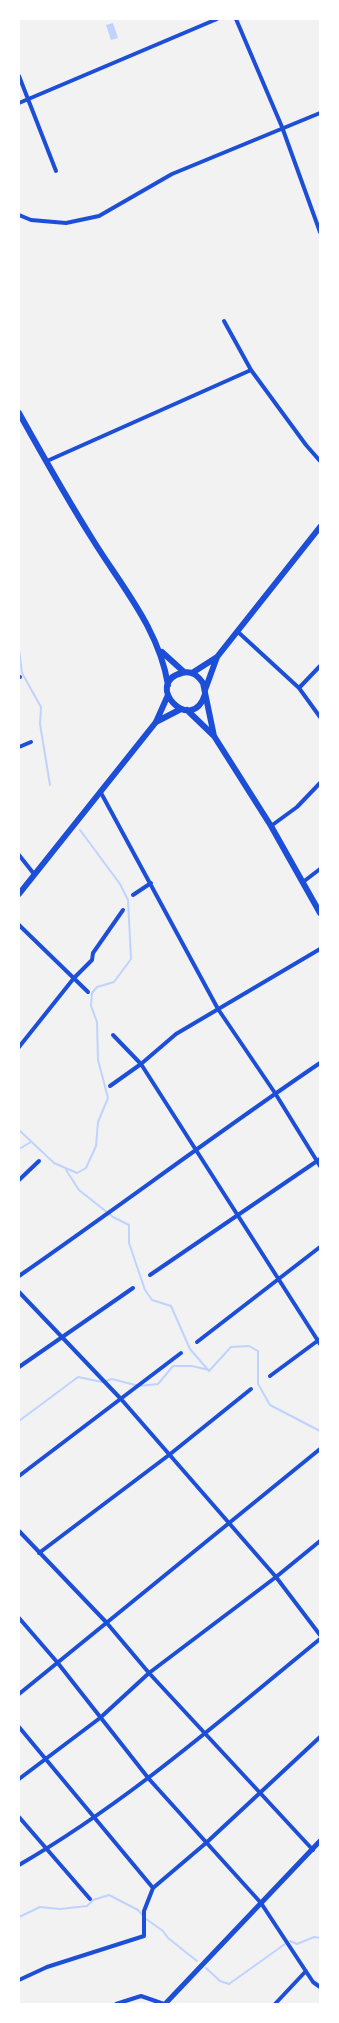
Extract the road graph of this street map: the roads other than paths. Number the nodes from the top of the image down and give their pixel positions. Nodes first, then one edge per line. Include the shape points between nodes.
1 (217, 19) edge
2 (236, 19) edge
3 (19, 76) edge
4 (28, 99) junction
5 (19, 103) edge
6 (320, 113) edge
7 (282, 127) junction
8 (56, 171) dead end
9 (19, 215) edge
10 (320, 232) edge
11 (224, 321) dead end
12 (251, 370) junction
13 (19, 413) edge
14 (47, 461) junction
15 (320, 461) edge
16 (320, 527) edge
17 (237, 630) junction
18 (159, 649) junction
19 (217, 657) junction
20 (320, 666) edge
21 (184, 672) junction
22 (192, 673) junction
23 (168, 685) junction
24 (299, 688) junction
25 (205, 692) junction
26 (168, 695) junction
27 (184, 709) junction
28 (320, 717) edge
29 (156, 722) junction
30 (214, 736) junction
31 (31, 742) dead end
32 (19, 747) edge
33 (320, 783) edge
34 (100, 790) junction
35 (270, 826) junction
36 (19, 855) edge
37 (320, 869) edge
38 (34, 874) junction
39 (303, 882) junction
40 (151, 883) junction
41 (19, 894) edge
42 (133, 895) dead end
43 (123, 910) dead end
44 (320, 913) edge
45 (19, 925) edge
46 (320, 949) edge
47 (74, 978) junction
48 (88, 992) dead end
49 (218, 1009) junction
50 (113, 1035) dead end
51 (19, 1046) edge
52 (320, 1063) edge
53 (141, 1064) junction
54 (110, 1086) dead end
55 (275, 1093) junction
56 (196, 1149) junction
57 (318, 1160) edge
58 (39, 1162) dead end
59 (320, 1166) edge
60 (19, 1180) edge
61 (237, 1216) junction
62 (320, 1247) edge
63 (150, 1275) dead end
64 (19, 1276) edge
65 (278, 1278) junction
66 (133, 1288) dead end
67 (19, 1292) edge
68 (62, 1336) junction
69 (319, 1341) edge
70 (197, 1342) dead end
71 (181, 1353) dead end
72 (19, 1367) edge
73 (270, 1376) dead end
74 (251, 1389) dead end
75 (121, 1399) junction
76 (320, 1449) edge
77 (169, 1455) junction
78 (19, 1476) edge
79 (228, 1523) junction
80 (19, 1531) edge
81 (320, 1541) edge
82 (39, 1553) junction
83 (276, 1577) junction
84 (19, 1620) edge
85 (106, 1622) junction
86 (320, 1635) edge
87 (320, 1640) edge
88 (56, 1662) junction
89 (149, 1673) junction
90 (19, 1694) edge
91 (100, 1718) junction
92 (19, 1727) edge
93 (204, 1733) junction
94 (320, 1737) edge
95 (46, 1760) junction
96 (19, 1779) edge
97 (149, 1779) junction
98 (259, 1793) junction
99 (19, 1817) edge
100 (94, 1817) junction
101 (320, 1841) edge
102 (206, 1843) junction
103 (46, 1849) junction
104 (313, 1850) junction
105 (19, 1865) edge
106 (153, 1888) junction
107 (90, 1899) dead end
108 (261, 1903) junction
109 (306, 1971) junction
110 (19, 1980) edge
111 (320, 1988) edge
112 (116, 2004) edge
113 (165, 2004) edge
114 (275, 2004) edge

1 - 4 street
2 - 7 street
3 - 4 street
4 - 5 street
4 - 8 street
6 - 7 street
7 - 9 street via 172,174 99,216 66,222 38,221
7 - 10 street
11 - 12 street
12 - 14 street
12 - 15 street
13 - 14 main road
14 - 18 main road via 94,542 145,619
16 - 17 main road
17 - 19 main road
17 - 24 street
18 - 21 main road
18 - 23 main road
19 - 22 main road
19 - 25 main road
20 - 24 street
21 - 22 main road
21 - 23 main road via 177,674
22 - 25 main road via 199,676
23 - 26 main road
24 - 28 street
25 - 27 main road via 200,704
25 - 30 main road
26 - 27 main road via 170,701
26 - 29 main road
27 - 29 main road
27 - 30 main road
29 - 34 main road
30 - 35 main road
31 - 32 street
33 - 35 street via 298,807
34 - 38 main road
34 - 40 street
35 - 39 main road
36 - 38 street
37 - 39 street
38 - 41 main road
39 - 44 main road
40 - 42 street
40 - 49 street
43 - 47 street via 93,953 92,960
45 - 47 street
46 - 49 street
47 - 48 street
47 - 51 street
49 - 53 street via 176,1034
49 - 55 street
50 - 53 street
52 - 55 street
53 - 54 street
53 - 56 street
55 - 56 street
55 - 57 street
56 - 61 street
56 - 64 street
57 - 59 street
57 - 61 street
58 - 60 street
61 - 63 street
61 - 65 street
62 - 65 street
65 - 69 street
65 - 70 street
66 - 68 street
67 - 68 street
68 - 72 street
68 - 75 street
69 - 73 street
71 - 75 street
74 - 77 street
75 - 77 street
75 - 78 street
76 - 79 street
77 - 79 street
77 - 82 street
79 - 83 street
79 - 85 street
80 - 82 street
81 - 83 street
82 - 85 street
83 - 86 street
83 - 89 street
84 - 88 street
85 - 88 street
85 - 89 street
87 - 93 street
88 - 90 street
88 - 91 street
89 - 91 street
89 - 93 street
91 - 95 street
91 - 97 street
92 - 95 street
93 - 97 street
93 - 98 street
94 - 98 street
95 - 96 street
95 - 100 street
97 - 100 street
97 - 102 street
98 - 102 street
98 - 104 street
99 - 103 street
100 - 103 street
100 - 106 street
101 - 104 street
102 - 106 street
102 - 108 street
103 - 105 street
103 - 107 street
104 - 108 street
106 - 110 street via 144,1911 144,1936 47,1967
108 - 109 street
108 - 113 street
109 - 111 street
109 - 114 street
112 - 113 street via 142,1996

